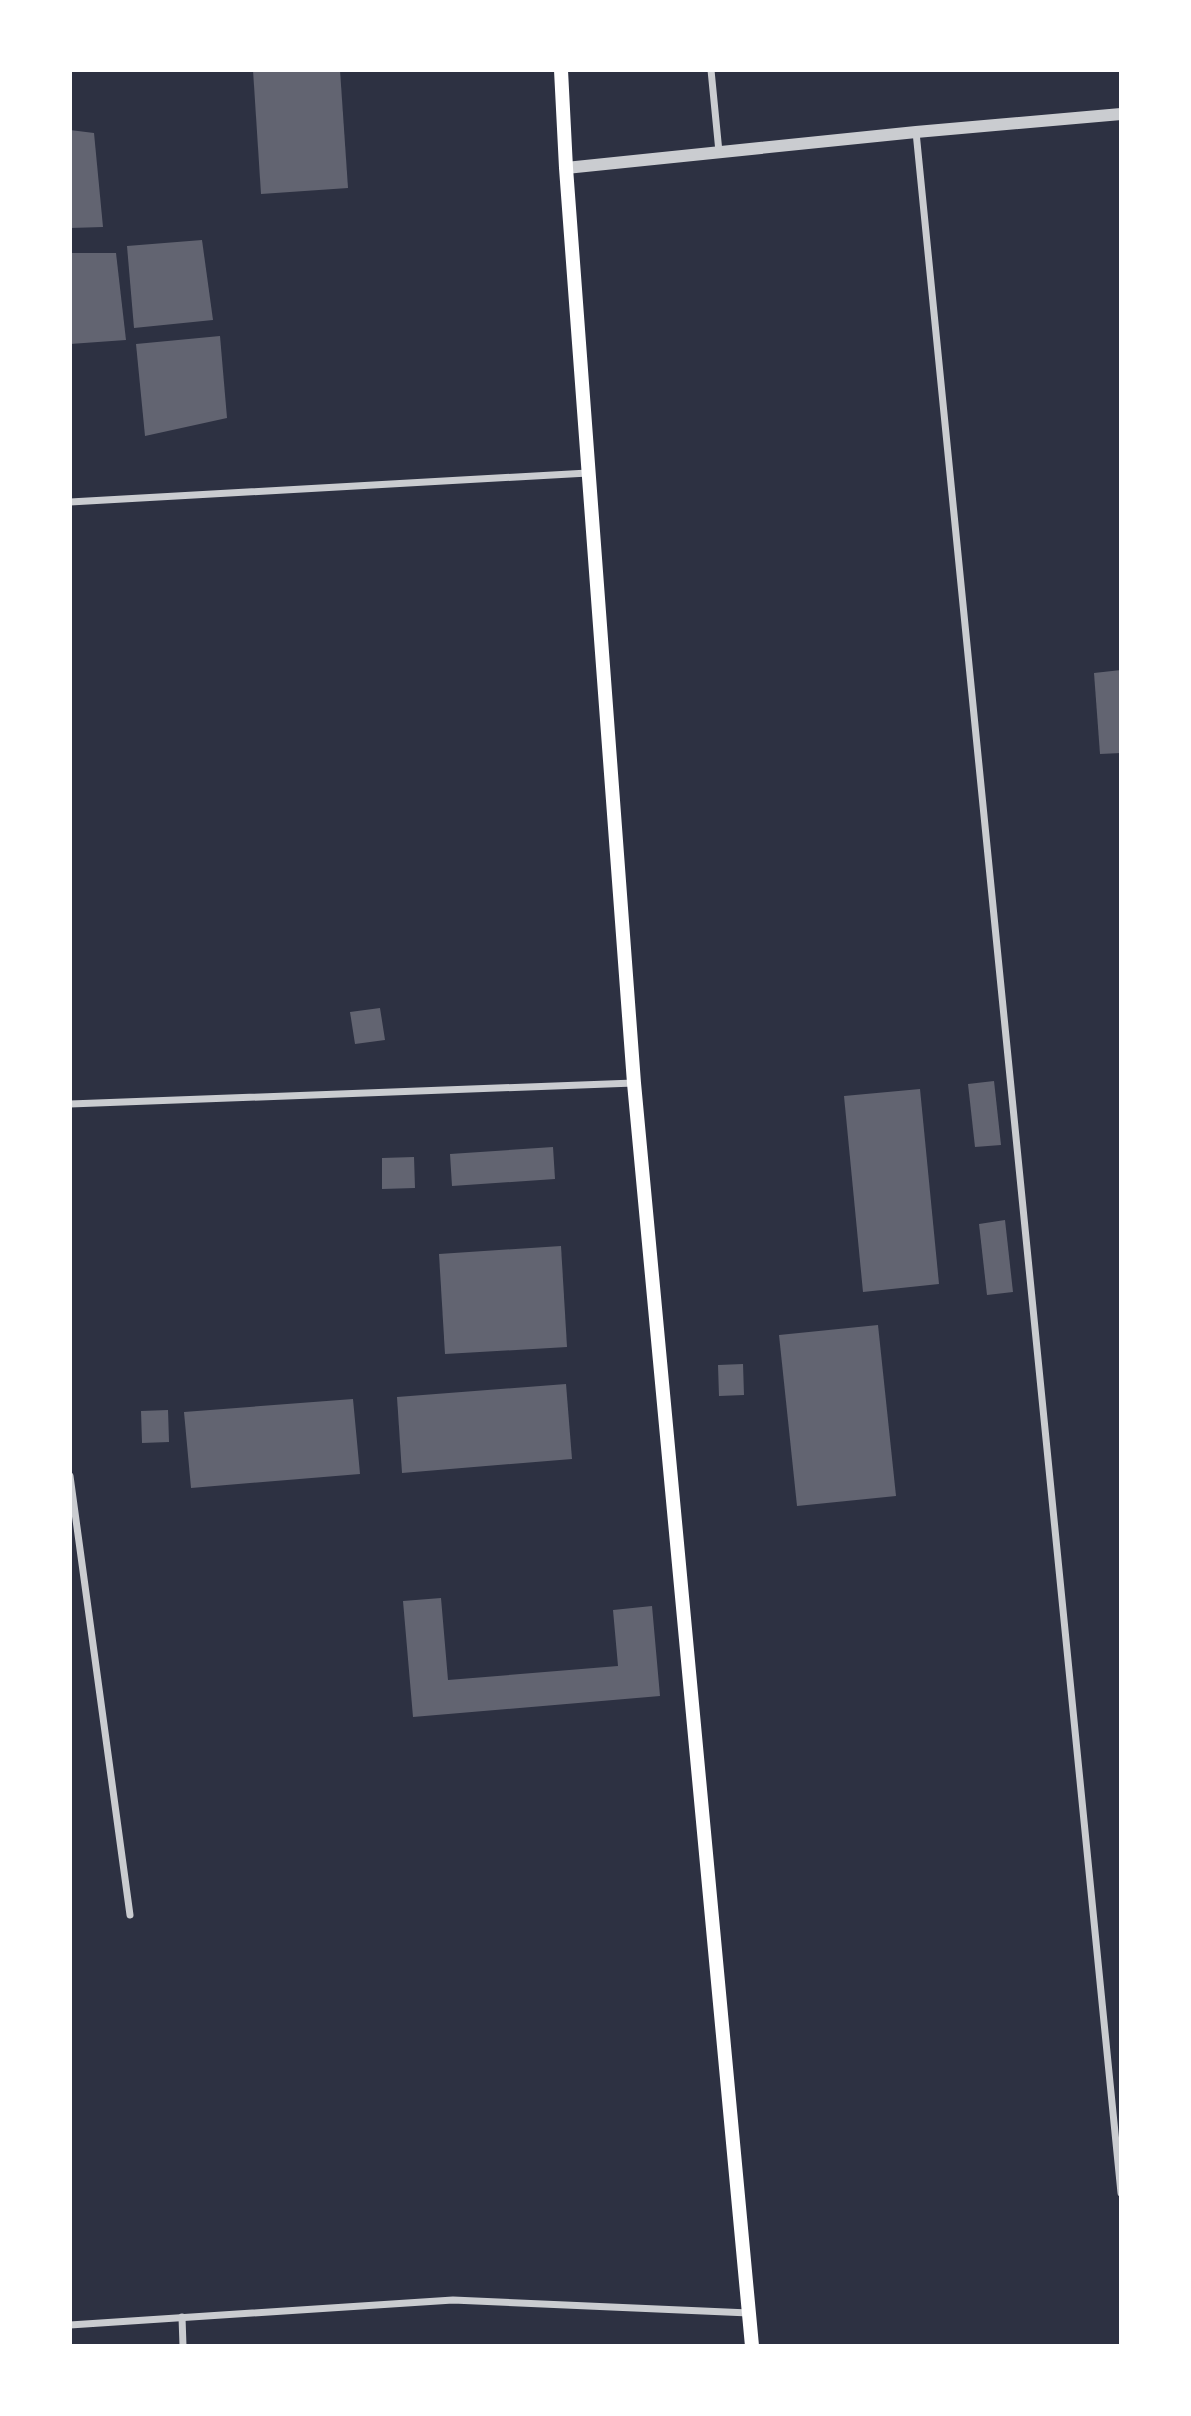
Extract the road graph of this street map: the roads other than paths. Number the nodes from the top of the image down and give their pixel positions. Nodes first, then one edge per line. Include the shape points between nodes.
1 (561, 70) edge
2 (711, 70) edge
3 (1121, 114) edge
4 (916, 132) junction
5 (719, 152) junction
6 (566, 168) junction
7 (588, 473) junction
8 (70, 502) edge
9 (634, 1083) junction
10 (70, 1104) edge
11 (70, 1476) edge
12 (130, 1915) dead end
13 (1121, 2193) edge
14 (749, 2313) junction
15 (182, 2317) junction
16 (70, 2325) edge
17 (183, 2346) edge
18 (752, 2346) edge

1 - 6 main road
2 - 5 street
3 - 4 street
4 - 5 street
4 - 13 street
5 - 6 street
6 - 7 main road
7 - 8 street
7 - 9 main road
9 - 10 street
9 - 14 main road
11 - 12 street
14 - 15 street via 453,2300
14 - 18 main road
15 - 16 street
15 - 17 street

